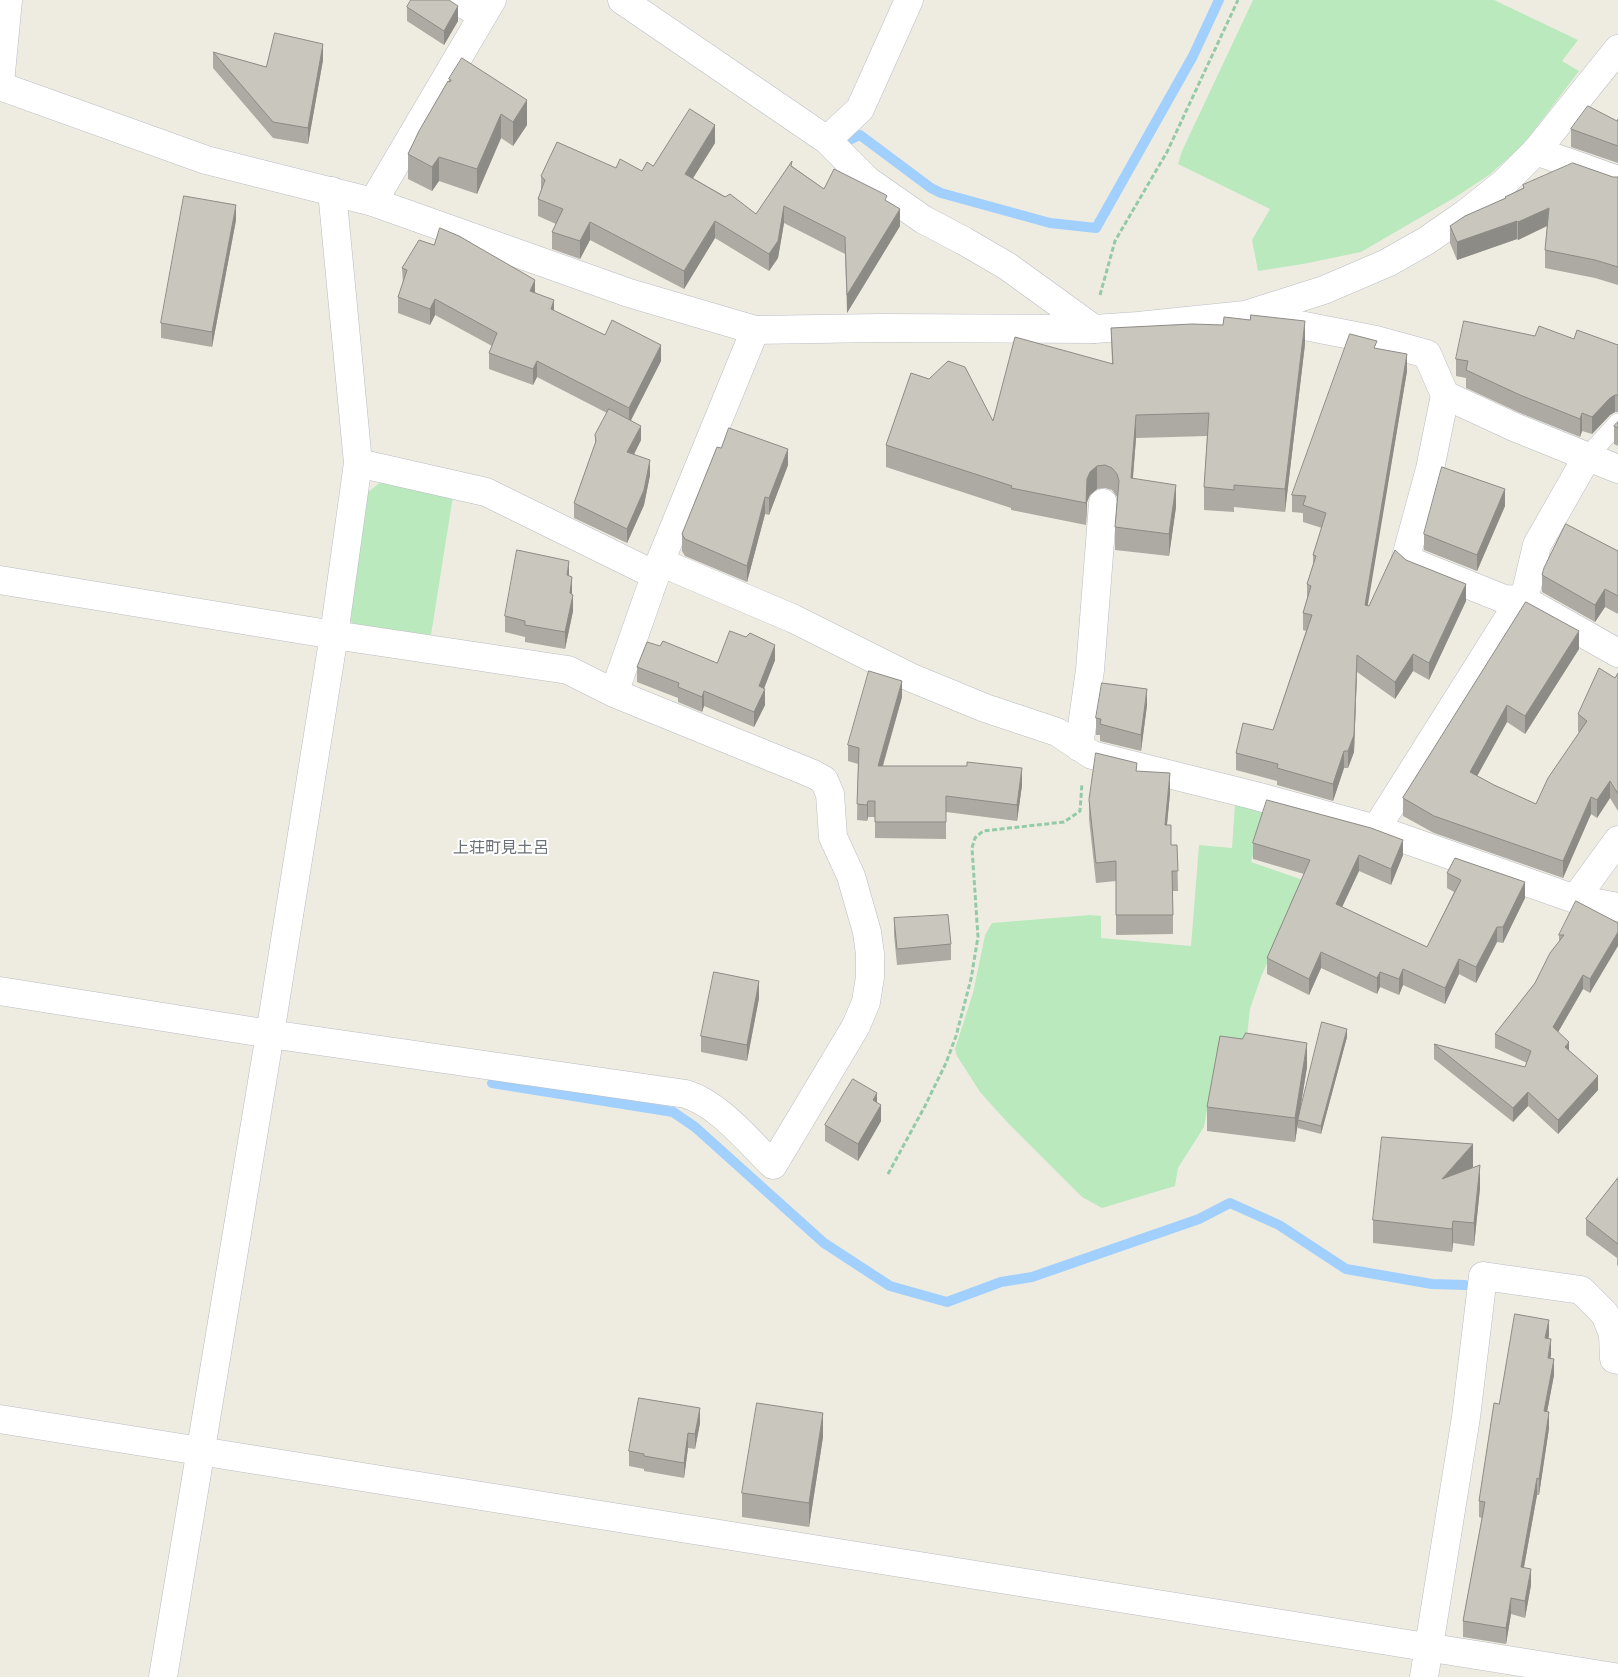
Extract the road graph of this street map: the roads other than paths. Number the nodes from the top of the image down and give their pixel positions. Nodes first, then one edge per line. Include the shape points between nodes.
1 (8, 0) edge
2 (456, 0) edge
3 (622, 0) edge
4 (909, 0) edge
5 (488, 8) edge
6 (1618, 49) edge
7 (0, 84) edge
8 (827, 140) junction
9 (1536, 151) junction
10 (1618, 180) edge
11 (332, 191) junction
12 (373, 202) junction
13 (1245, 315) junction
14 (1094, 329) junction
15 (755, 330) junction
16 (1445, 395) junction
17 (1618, 423) edge
18 (1587, 457) junction
19 (358, 464) junction
20 (1618, 470) edge
21 (1103, 503) dead end
22 (658, 568) junction
23 (0, 580) edge
24 (1524, 600) junction
25 (334, 635) junction
26 (1618, 653) edge
27 (614, 693) junction
28 (1079, 747) junction
29 (1376, 829) junction
30 (1618, 840) edge
31 (1575, 899) junction
32 (1618, 907) edge
33 (0, 991) edge
34 (270, 1034) junction
35 (1616, 1333) edge
36 (1618, 1360) edge
37 (0, 1419) edge
38 (200, 1451) junction
39 (1429, 1648) junction
40 (163, 1677) edge
41 (1424, 1677) edge
42 (1614, 1677) edge

1 - 7 street
2 - 5 street
3 - 8 street
4 - 8 street via 860,108
5 - 12 street
6 - 9 street
7 - 11 street via 206,160
8 - 14 street via 868,181 924,220 1007,266
9 - 10 street
9 - 13 street via 1504,183 1465,214 1387,263 1324,290
11 - 12 street
11 - 19 street
12 - 15 street via 629,293
13 - 14 street
13 - 16 street via 1376,340 1427,354
14 - 15 street
15 - 22 street
16 - 18 street
16 - 24 street via 1430,469 1406,558 1504,599
17 - 18 lane
18 - 20 street
18 - 24 street via 1537,545
19 - 22 street via 486,492
19 - 25 street
21 - 28 street via 1090,670
22 - 27 street
22 - 28 street via 794,619 912,678 985,708 1057,732
23 - 25 street
24 - 26 street
24 - 29 street via 1515,608
25 - 27 street via 568,670
25 - 34 street
27 - 34 street via 813,774 824,780 830,794 834,837 851,876 867,932 870,977 866,1002 856,1026 773,1165 715,1108 686,1094
28 - 29 street via 1092,756
29 - 31 street
30 - 31 street
31 - 32 street
33 - 34 street
34 - 38 street
35 - 36 street via 1614,1359
35 - 39 street via 1605,1314 1581,1290 1483,1276 1466,1418
37 - 38 street
38 - 39 street
38 - 40 street
39 - 41 street
39 - 42 street

